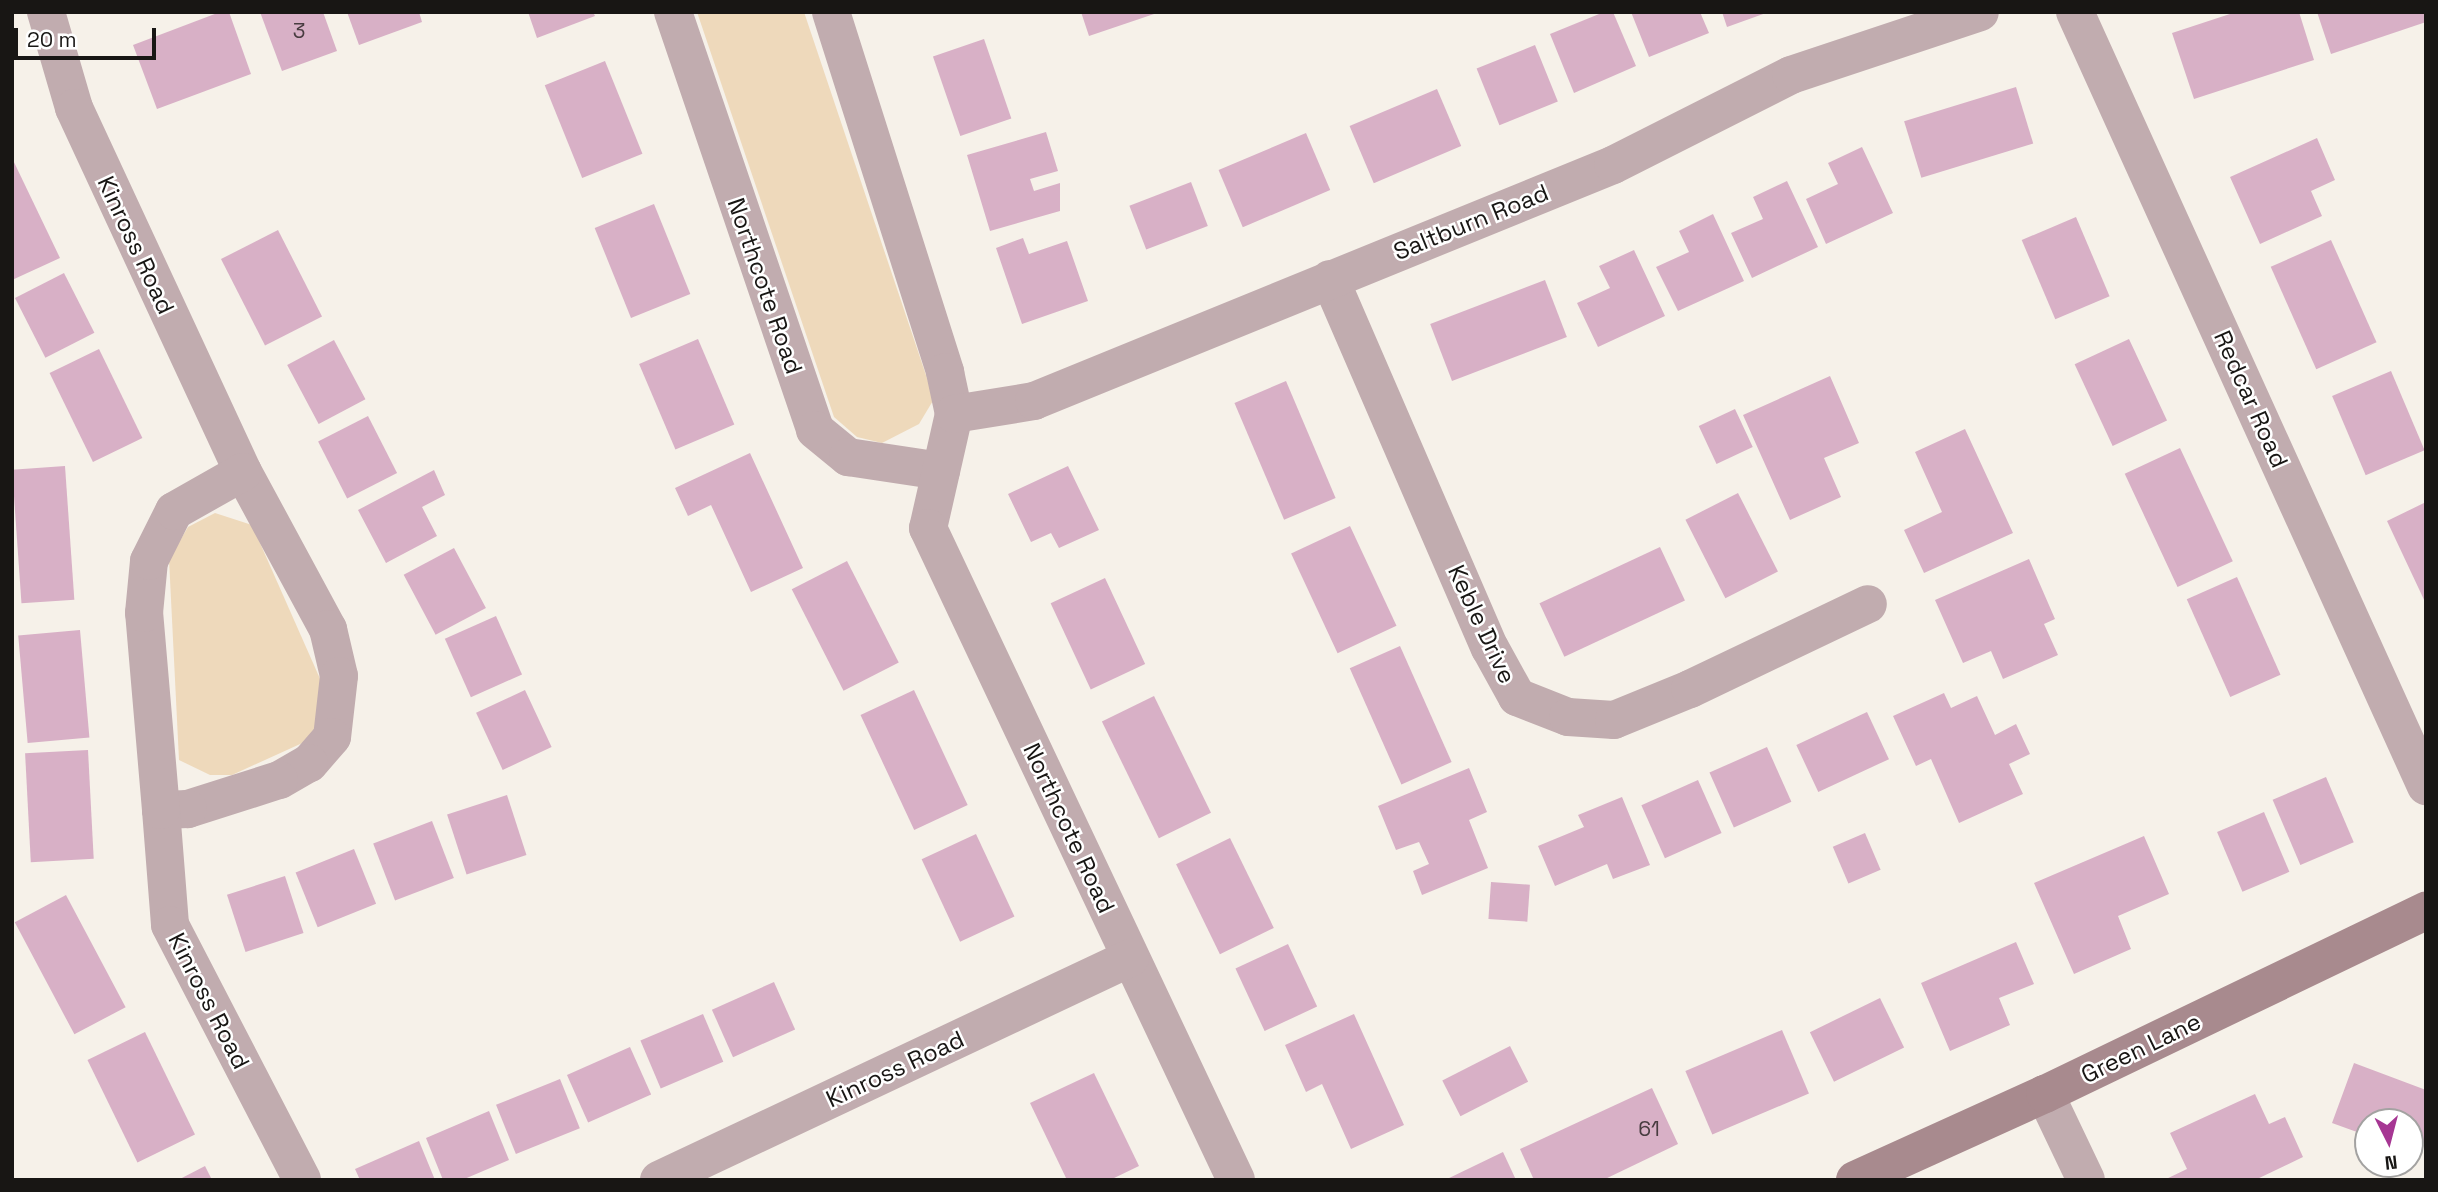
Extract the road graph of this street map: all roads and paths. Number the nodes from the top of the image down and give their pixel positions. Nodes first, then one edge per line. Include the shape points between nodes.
1 (673, 12) edge
2 (2075, 12) edge
3 (50, 13) edge
4 (837, 14) edge
5 (1958, 16) edge
6 (1330, 279) junction
7 (954, 414) junction
8 (243, 471) junction
9 (941, 471) junction
10 (1868, 604) dead end
11 (2426, 786) edge
12 (161, 810) junction
13 (2426, 911) edge
14 (1130, 958) junction
15 (2045, 1094) junction
16 (302, 1180) edge
17 (659, 1180) edge
18 (1236, 1180) edge
19 (1855, 1180) edge
20 (2086, 1180) edge

1 - 9 street, Northcote Road via 815,430 848,457
2 - 11 street, Redcar Road
3 - 8 street, Kinross Road via 74,108
4 - 7 street, Northcote Road
5 - 6 street, Saltburn Road via 1791,75 1613,165
6 - 7 street, Saltburn Road via 1034,401
6 - 10 street, Keble Drive via 1490,648 1517,697 1568,717 1614,720
7 - 9 street, Northcote Road
8 - 12 street, Kinross Road via 174,511 149,561 144,613
8 - 12 street, Kinross Road via 328,629 339,676 332,737 309,764 279,780 188,809
9 - 14 street, Northcote Road via 928,528
12 - 16 street, Kinross Road via 170,925
13 - 15 street, Green Lane
14 - 17 street, Kinross Road
14 - 18 street, Northcote Road
15 - 19 street, Green Lane
15 - 20 street

